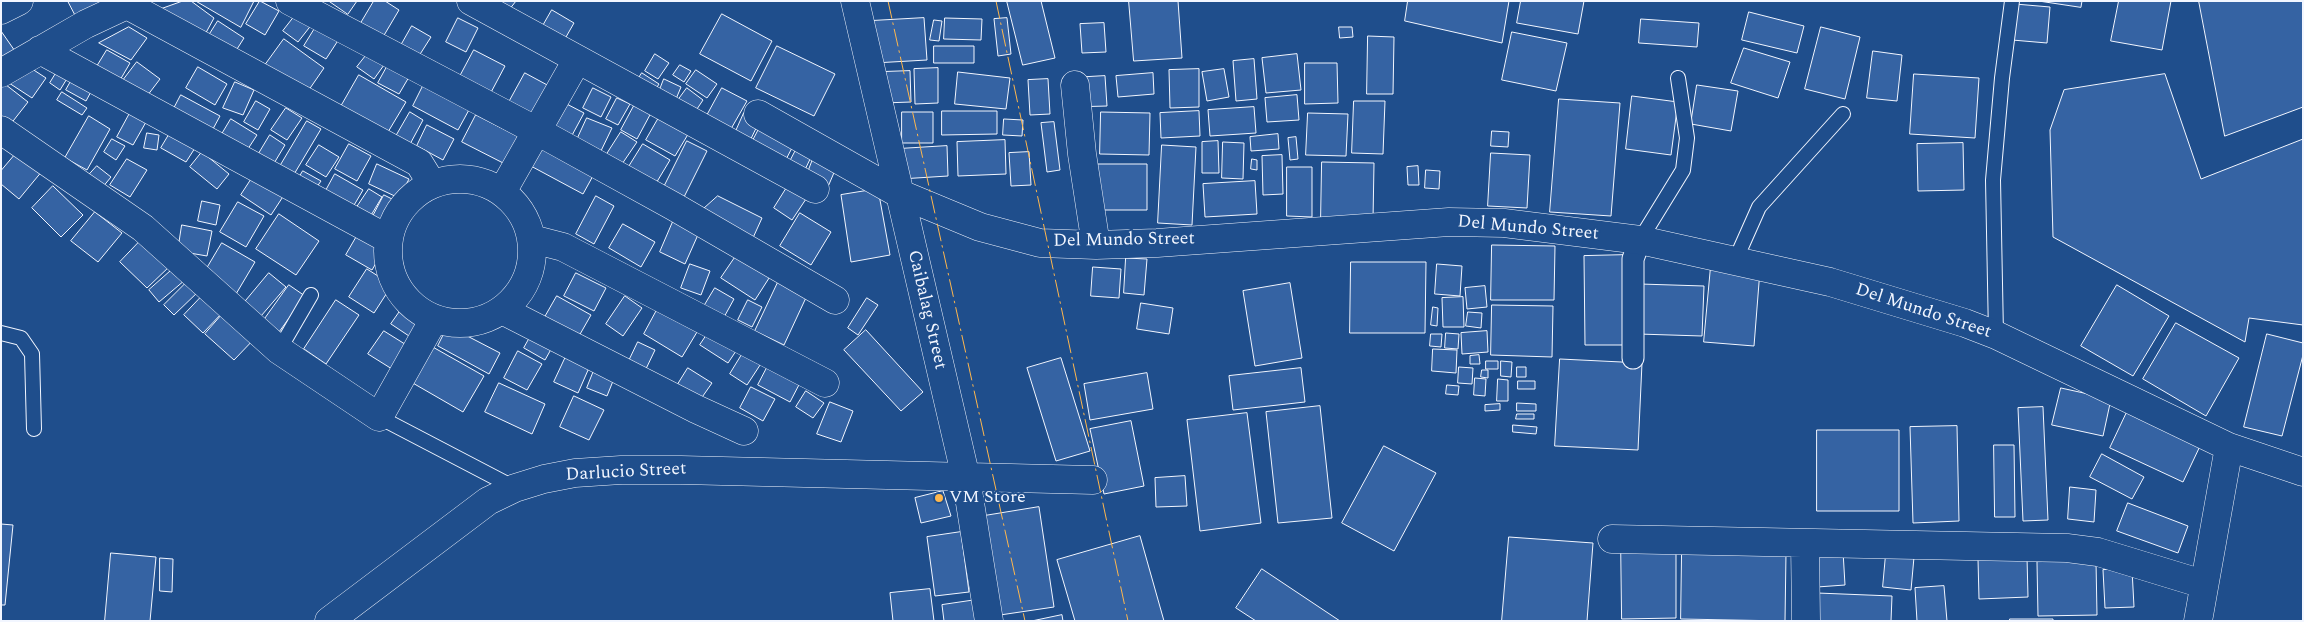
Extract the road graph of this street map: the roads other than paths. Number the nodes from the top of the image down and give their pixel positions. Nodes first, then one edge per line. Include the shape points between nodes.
1 (19, 1) edge
2 (290, 1) edge
3 (471, 1) edge
4 (855, 1) edge
5 (2012, 1) edge
6 (131, 3) edge
7 (1, 10) edge
8 (40, 50) junction
9 (577, 60) junction
10 (1, 74) edge
11 (1678, 78) dead end
12 (1075, 85) dead end
13 (758, 114) dead end
14 (1843, 114) dead end
15 (1, 130) edge
16 (537, 131) junction
17 (432, 184) junction
18 (816, 189) dead end
19 (502, 192) junction
20 (898, 193) junction
21 (388, 239) junction
22 (532, 239) junction
23 (1640, 240) junction
24 (1096, 245) junction
25 (1734, 261) junction
26 (311, 295) dead end
27 (835, 300) dead end
28 (502, 310) junction
29 (434, 319) junction
30 (1, 333) edge
31 (1996, 335) junction
32 (279, 350) junction
33 (1633, 358) dead end
34 (825, 382) dead end
35 (380, 417) junction
36 (34, 429) dead end
37 (744, 431) dead end
38 (2229, 447) junction
39 (2303, 472) edge
40 (966, 478) junction
41 (1093, 480) dead end
42 (515, 488) junction
43 (1612, 539) dead end
44 (1805, 543) junction
45 (2203, 584) junction
46 (339, 615) edge
47 (989, 621) edge
48 (1806, 621) edge
49 (2198, 621) edge

1 - 7 street
2 - 16 street
3 - 9 street
4 - 20 street, Caibalag Street
5 - 31 lane via 1994,180
6 - 8 street
6 - 17 street via 419,163
8 - 10 street
8 - 21 street
9 - 16 street
9 - 18 street
11 - 23 lane via 1688,138 1683,170
12 - 24 street
13 - 20 street, Del Mundo Street
14 - 25 lane via 1759,207
15 - 32 street via 143,228
16 - 19 street
16 - 27 street
17 - 19 street via 468,179
17 - 21 street via 402,206
19 - 22 street via 516,205
20 - 24 street, Del Mundo Street via 988,230 1040,243
20 - 40 street, Caibalag Street
21 - 29 street via 388,264 396,287 412,306
22 - 28 street via 532,260 527,279 517,296
22 - 34 street via 563,247
23 - 24 street, Del Mundo Street via 1477,221
23 - 25 street, Del Mundo Street
23 - 33 street via 1633,260
25 - 31 street, Del Mundo Street via 1830,282
26 - 32 lane
28 - 29 street via 465,323
28 - 37 street
29 - 35 street
30 - 36 lane via 21,338 32,354
31 - 38 street, Del Mundo Street
32 - 35 street
35 - 42 lane
38 - 39 street, Del Mundo Street
38 - 45 street
40 - 41 street, Darlucio Street
40 - 42 street, Darlucio Street via 621,470 576,473
40 - 47 street, Caibalag Street
42 - 46 street, Darlucio Street via 488,501
43 - 44 street
44 - 45 street via 2067,548 2098,552
44 - 48 street
45 - 49 street

